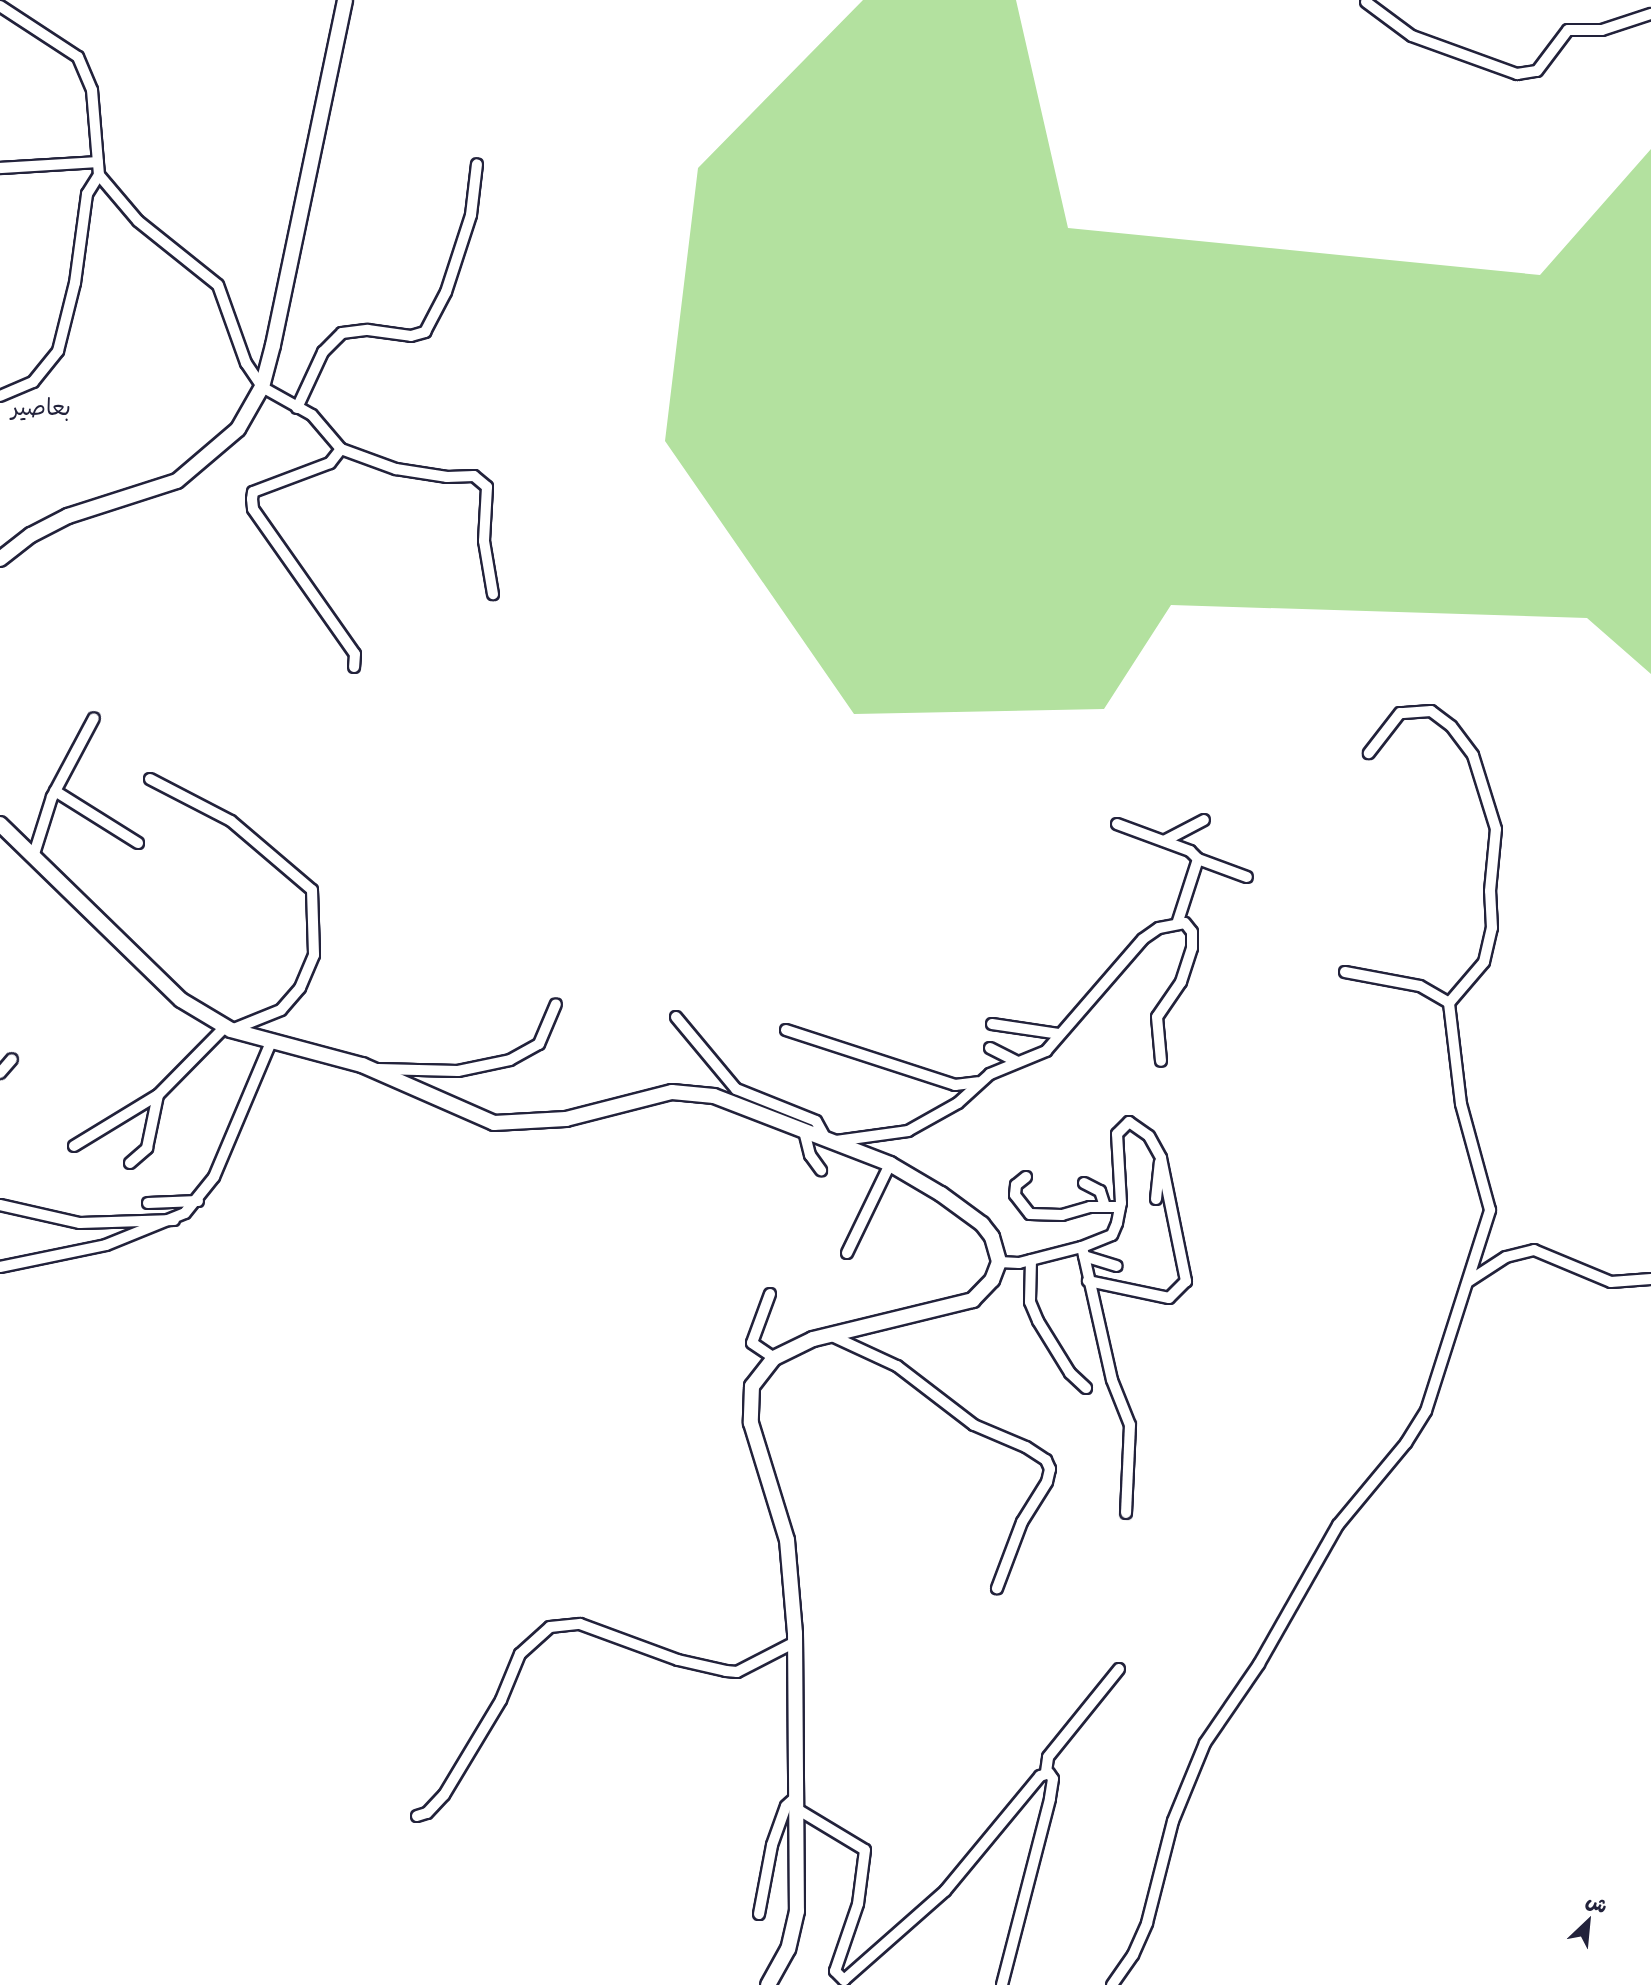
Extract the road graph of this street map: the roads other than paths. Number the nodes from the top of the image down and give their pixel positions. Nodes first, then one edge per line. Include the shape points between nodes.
1 (345, 0) edge
2 (1366, 2) dead end
3 (0, 6) edge
4 (1651, 14) edge
5 (98, 162) junction
6 (477, 163) dead end
7 (0, 168) edge
8 (99, 174) junction
9 (262, 387) junction
10 (0, 396) edge
11 (297, 408) junction
12 (341, 449) junction
13 (0, 559) edge
14 (493, 594) dead end
15 (354, 667) dead end
16 (94, 718) dead end
17 (1369, 753) dead end
18 (150, 779) dead end
19 (55, 791) junction
20 (1204, 820) dead end
21 (0, 824) edge
22 (1117, 824) dead end
23 (1164, 841) junction
24 (138, 843) dead end
25 (34, 854) junction
26 (1198, 859) junction
27 (1247, 877) dead end
28 (1177, 924) junction
29 (1345, 972) dead end
30 (1448, 1003) junction
31 (556, 1004) dead end
32 (676, 1017) dead end
33 (992, 1024) dead end
34 (228, 1028) junction
35 (786, 1030) dead end
36 (1060, 1034) junction
37 (271, 1042) junction
38 (990, 1048) dead end
39 (12, 1059) dead end
40 (1161, 1060) dead end
41 (1018, 1062) junction
42 (370, 1069) junction
43 (0, 1073) edge
44 (978, 1082) junction
45 (158, 1095) junction
46 (804, 1131) junction
47 (829, 1140) junction
48 (74, 1146) dead end
49 (1161, 1158) junction
50 (130, 1163) dead end
51 (890, 1164) junction
52 (821, 1170) dead end
53 (1026, 1177) dead end
54 (1084, 1183) dead end
55 (1156, 1199) dead end
56 (198, 1201) junction
57 (148, 1203) dead end
58 (0, 1205) edge
59 (1105, 1206) junction
60 (1120, 1207) junction
61 (174, 1220) junction
62 (1083, 1251) junction
63 (847, 1253) dead end
64 (1031, 1260) junction
65 (999, 1262) junction
66 (1116, 1266) dead end
67 (0, 1267) edge
68 (1651, 1279) edge
69 (1088, 1280) junction
70 (1469, 1282) junction
71 (770, 1294) dead end
72 (832, 1335) junction
73 (774, 1358) junction
74 (1086, 1388) dead end
75 (1126, 1513) dead end
76 (997, 1588) dead end
77 (795, 1642) junction
78 (1119, 1669) dead end
79 (1046, 1772) junction
80 (797, 1803) junction
81 (417, 1816) dead end
82 (759, 1914) dead end
83 (768, 1985) edge
84 (1002, 1985) edge
85 (1112, 1985) edge

1 - 9 street
2 - 4 street via 1412,36 1517,74 1537,71 1568,30 1602,30
3 - 5 street via 73,52 82,64 95,104
5 - 7 street
5 - 8 street
6 - 11 street via 471,215 446,292 425,332 411,336 368,330 342,333 323,352
8 - 9 street via 138,221 218,285 246,363
8 - 10 street via 87,194 75,283 58,351 33,382
9 - 11 street
9 - 13 street via 239,429 193,472 68,516 31,535
11 - 12 street via 312,415
12 - 14 street via 396,469 480,480 488,495 484,541
12 - 15 street via 330,463 253,492 252,499 253,509 355,654
16 - 19 street
17 - 30 street via 1401,713 1431,711 1451,726 1473,755 1496,829 1492,928 1484,962
18 - 34 street via 231,821 312,890 317,937 304,981 281,1010
19 - 24 street
19 - 25 street
20 - 23 street
21 - 25 street
22 - 23 street
23 - 26 street
25 - 34 street via 181,999
26 - 27 street
26 - 28 street
28 - 36 street via 1159,928 1143,939
28 - 40 street via 1185,923 1193,938 1181,982 1157,1017
29 - 30 street via 1420,986
30 - 70 street via 1461,1104 1490,1210
31 - 42 street via 539,1044 510,1060 458,1071
32 - 47 street via 736,1089 816,1121
33 - 36 street
34 - 37 street
34 - 45 street
35 - 44 street via 955,1085
36 - 41 street via 1046,1051
37 - 42 street
37 - 56 street via 219,1167
38 - 41 street
39 - 43 street
41 - 44 street
42 - 46 street via 494,1123 566,1119 690,1091
44 - 47 street via 958,1103 908,1131
45 - 48 street
45 - 50 street via 147,1148
46 - 47 street
46 - 52 street via 810,1155
47 - 51 street
49 - 55 street
49 - 60 street via 1138,1127 1129,1122 1121,1126 1115,1150
49 - 69 street via 1186,1281 1169,1298
51 - 63 street
51 - 65 street via 982,1224
53 - 59 street via 1016,1185 1015,1195 1030,1214 1062,1215
54 - 59 street via 1100,1191
56 - 57 street
56 - 61 street
58 - 61 street via 80,1223
59 - 60 street
60 - 62 street via 1112,1235
61 - 67 street via 106,1245
62 - 64 street
62 - 66 street
62 - 69 street
64 - 65 street
64 - 74 street via 1030,1302 1038,1321 1070,1373
65 - 72 street via 982,1292 959,1306
68 - 70 street via 1611,1282 1534,1250 1506,1257
69 - 75 street via 1112,1380 1130,1425
70 - 85 street via 1426,1411 1317,1557 1259,1664 1194,1764 1173,1821 1147,1923 1133,1955
71 - 73 street via 752,1343
72 - 73 street
72 - 76 street via 897,1366 974,1425 1046,1460 1050,1469 1047,1482 1022,1522
73 - 77 street via 756,1376 750,1414 787,1540
77 - 80 street
77 - 81 street via 737,1672 678,1660 580,1624 550,1627 520,1654 500,1700 444,1795 427,1813
78 - 79 street via 1048,1757
79 - 80 street via 945,1891 844,1980 836,1969 858,1904 865,1850
79 - 84 street via 1052,1775 1053,1786
80 - 82 street via 786,1806 772,1845
80 - 83 street via 795,1928

